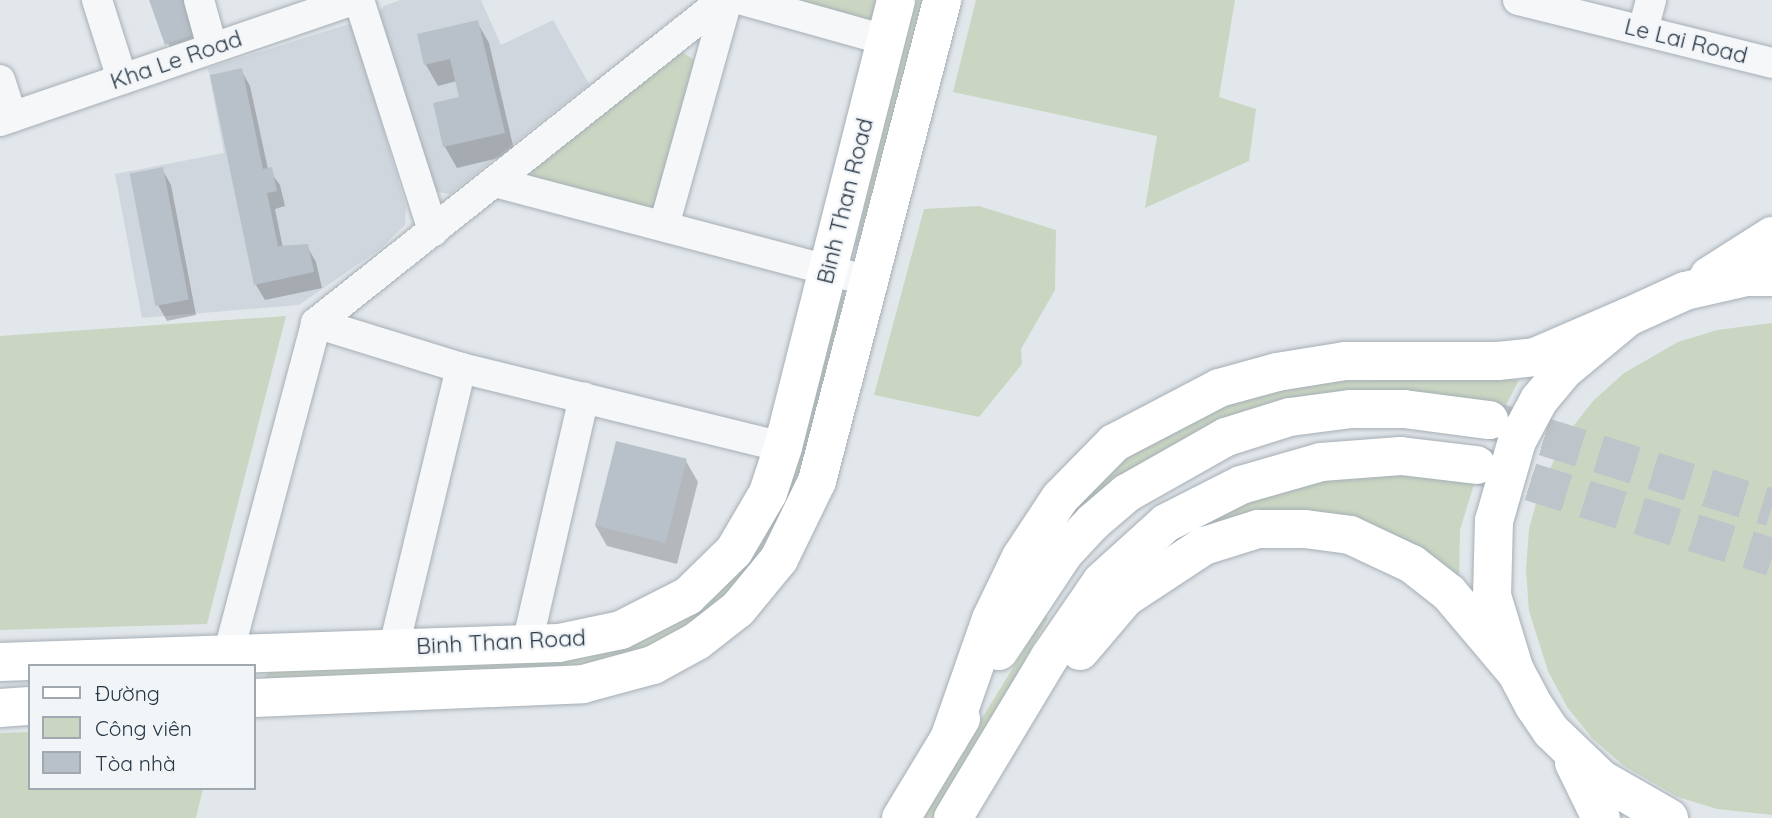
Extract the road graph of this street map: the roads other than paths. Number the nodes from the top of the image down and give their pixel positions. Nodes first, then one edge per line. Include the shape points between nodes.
1 (97, 0) edge
2 (199, 0) edge
3 (352, 0) edge
4 (359, 0) edge
5 (725, 0) edge
6 (743, 0) edge
7 (895, 0) edge
8 (942, 0) edge
9 (1518, 0) edge
10 (1651, 0) edge
11 (320, 5) edge
12 (1643, 30) junction
13 (885, 40) junction
14 (212, 47) junction
15 (1772, 63) edge
16 (0, 79) edge
17 (122, 79) junction
18 (6, 119) edge
19 (495, 182) junction
20 (664, 226) junction
21 (433, 231) junction
22 (1772, 236) edge
23 (828, 272) junction
24 (1772, 277) edge
25 (870, 281) junction
26 (1685, 291) junction
27 (1628, 317) junction
28 (316, 323) junction
29 (461, 368) junction
30 (584, 398) junction
31 (1489, 420) tunnel mouth
32 (783, 447) junction
33 (1476, 465) tunnel mouth
34 (527, 644) junction
35 (394, 647) junction
36 (226, 660) edge
37 (0, 662) edge
38 (1515, 671) junction
39 (256, 698) edge
40 (28, 706) edge
41 (0, 708) edge
42 (949, 739) junction
43 (1565, 746) junction
44 (995, 752) junction
45 (901, 818) edge
46 (953, 818) edge
47 (1601, 818) edge
48 (1669, 818) edge

1 - 17 street
2 - 14 street
3 - 11 street, Kha Le Road
4 - 21 street
5 - 19 street
5 - 20 street
6 - 13 street
7 - 13 main road, Binh Than Road
8 - 25 main road, Binh Than Road
9 - 12 street, Le Lai Road
10 - 12 street
11 - 14 street, Kha Le Road
12 - 15 street, Le Lai Road
13 - 23 main road, Binh Than Road
14 - 17 street, Kha Le Road
16 - 18 street
17 - 18 street, Kha Le Road
19 - 20 street
19 - 21 street
20 - 23 street
21 - 28 street
22 - 26 main road
23 - 25 street
23 - 32 main road, Binh Than Road
24 - 26 main road via 1746,277
25 - 39 main road, Binh Than Road via 830,440 806,510 760,585 697,641 634,673 583,684
26 - 27 main road
27 - 38 main road via 1563,371 1539,400 1517,441 1494,521 1490,561 1492,596
27 - 42 main road via 1535,357 1335,362 1277,372 1219,388 1114,443 1060,498 1021,557 992,619
28 - 29 street
28 - 36 street
29 - 30 street
29 - 35 street
30 - 32 street
30 - 34 street
31 - 42 main road via 1404,409 1314,412 1226,437 1157,473 1093,522 1064,553 1009,633
32 - 34 main road, Binh Than Road via 750,527 726,560 688,596 621,630 581,640
33 - 44 main road via 1401,456 1321,463 1241,485 1166,523 1102,581 1049,658
34 - 35 main road, Binh Than Road
35 - 36 main road, Binh Than Road
36 - 37 main road, Binh Than Road
38 - 43 main road via 1540,717
38 - 44 main road via 1449,593 1391,551 1350,535 1258,529 1204,546 1125,598
40 - 41 main road
42 - 45 main road
43 - 47 main road
43 - 48 main road via 1616,790
44 - 46 main road

